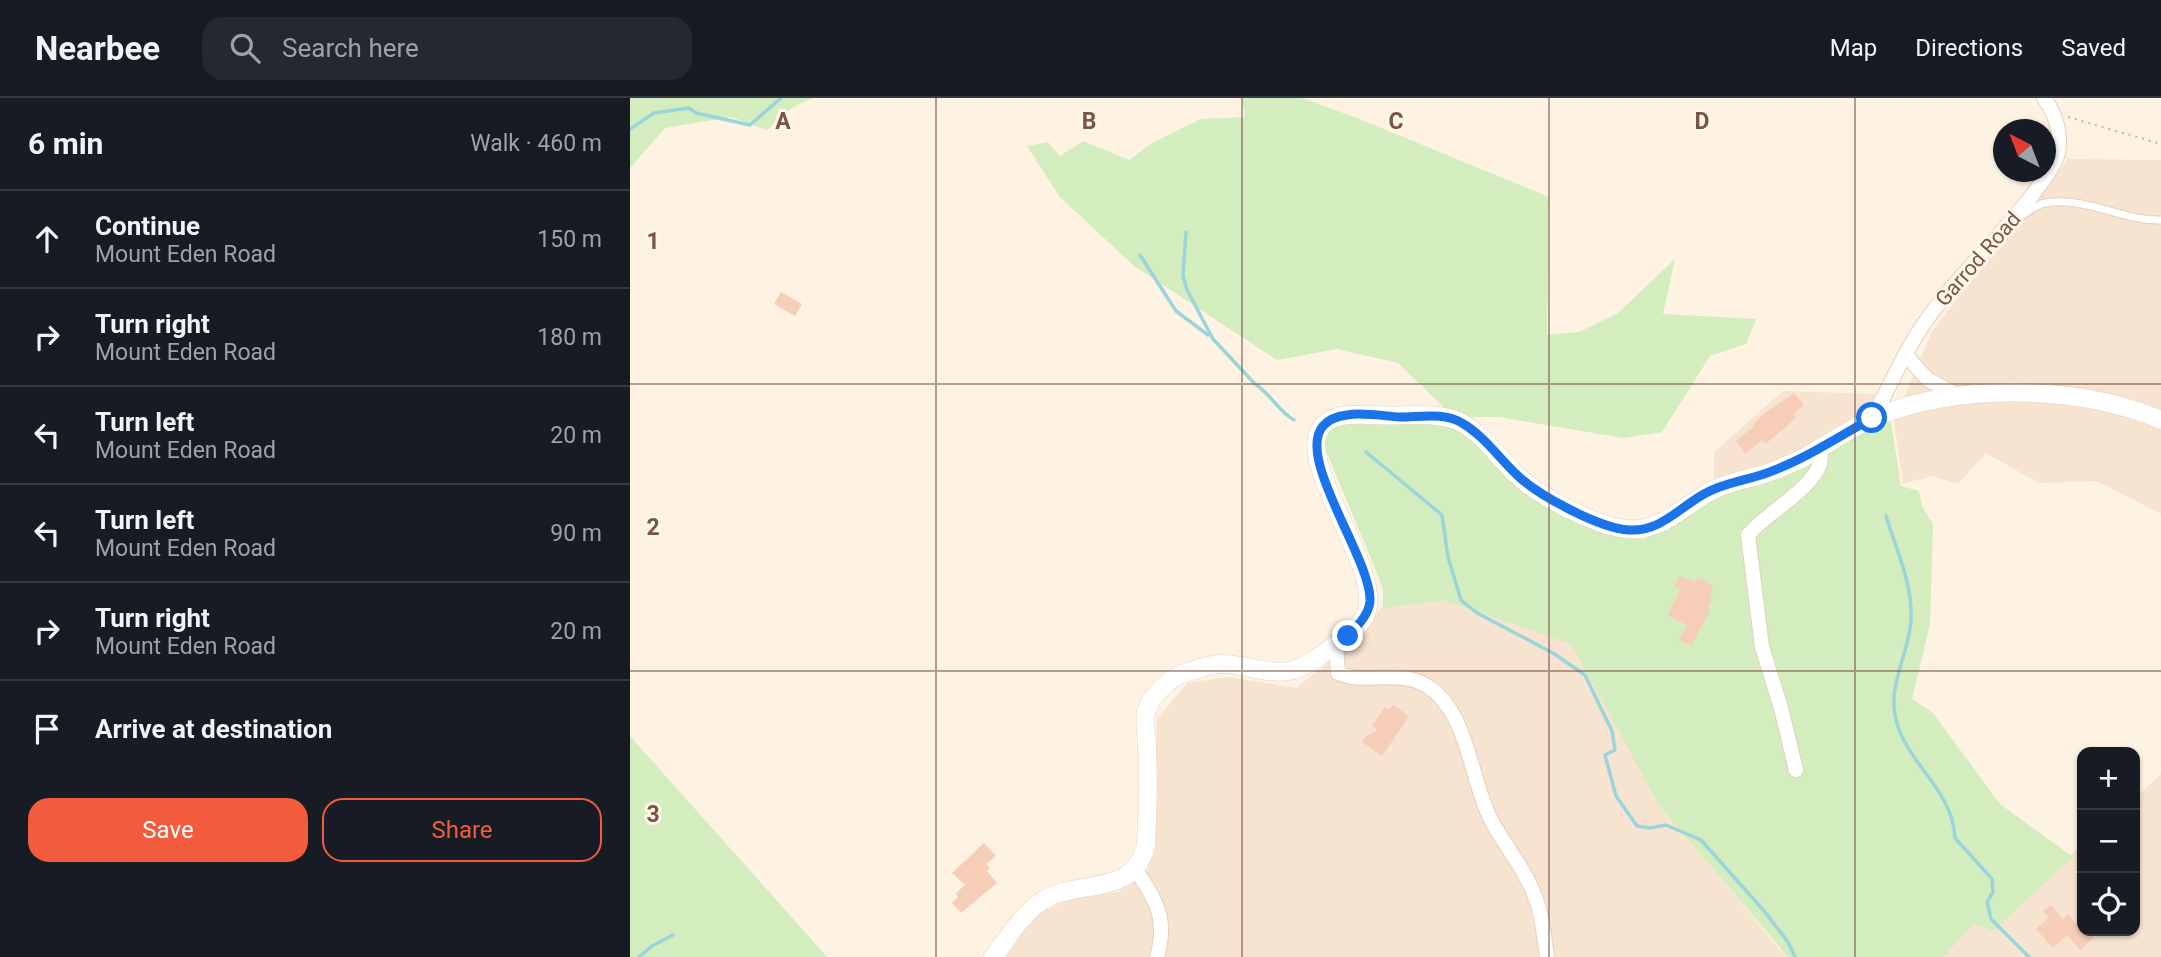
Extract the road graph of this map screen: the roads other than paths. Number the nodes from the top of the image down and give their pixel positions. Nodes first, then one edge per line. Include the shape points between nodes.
1 (2044, 98) edge
2 (2014, 219) junction
3 (2161, 220) edge
4 (1906, 355) junction
5 (1958, 396) junction
6 (1872, 418) junction
7 (2161, 421) edge
8 (1821, 447) junction
9 (1336, 644) junction
10 (1314, 660) junction
11 (1338, 673) junction
12 (1796, 770) dead end
13 (1135, 869) junction
14 (993, 957) edge
15 (1157, 957) edge
16 (1547, 957) edge

1 - 2 street, Garrod Road via 2058,130 2058,153
2 - 3 lane via 2044,203 2078,203 2141,220
2 - 4 street, Garrod Road via 1935,308
4 - 5 street via 1927,379
4 - 6 street, Garrod Road
5 - 6 street
5 - 7 street via 2078,397
6 - 8 street
8 - 9 street via 1764,474 1704,494 1654,527 1627,530 1563,507 1539,493 1462,422 1434,415 1349,414 1333,418 1319,431 1316,450 1365,576 1370,601 1364,618
8 - 12 street via 1820,464 1808,481 1748,536 1762,647
9 - 10 street
9 - 11 street
10 - 11 street
10 - 13 street via 1283,673 1219,663 1177,675 1157,691 1146,714 1149,791 1145,849
11 - 16 street via 1351,678 1407,678 1438,693 1448,706 1489,818 1535,896
13 - 14 street via 1097,887 1061,890 1038,902
13 - 15 street via 1159,911 1162,928

